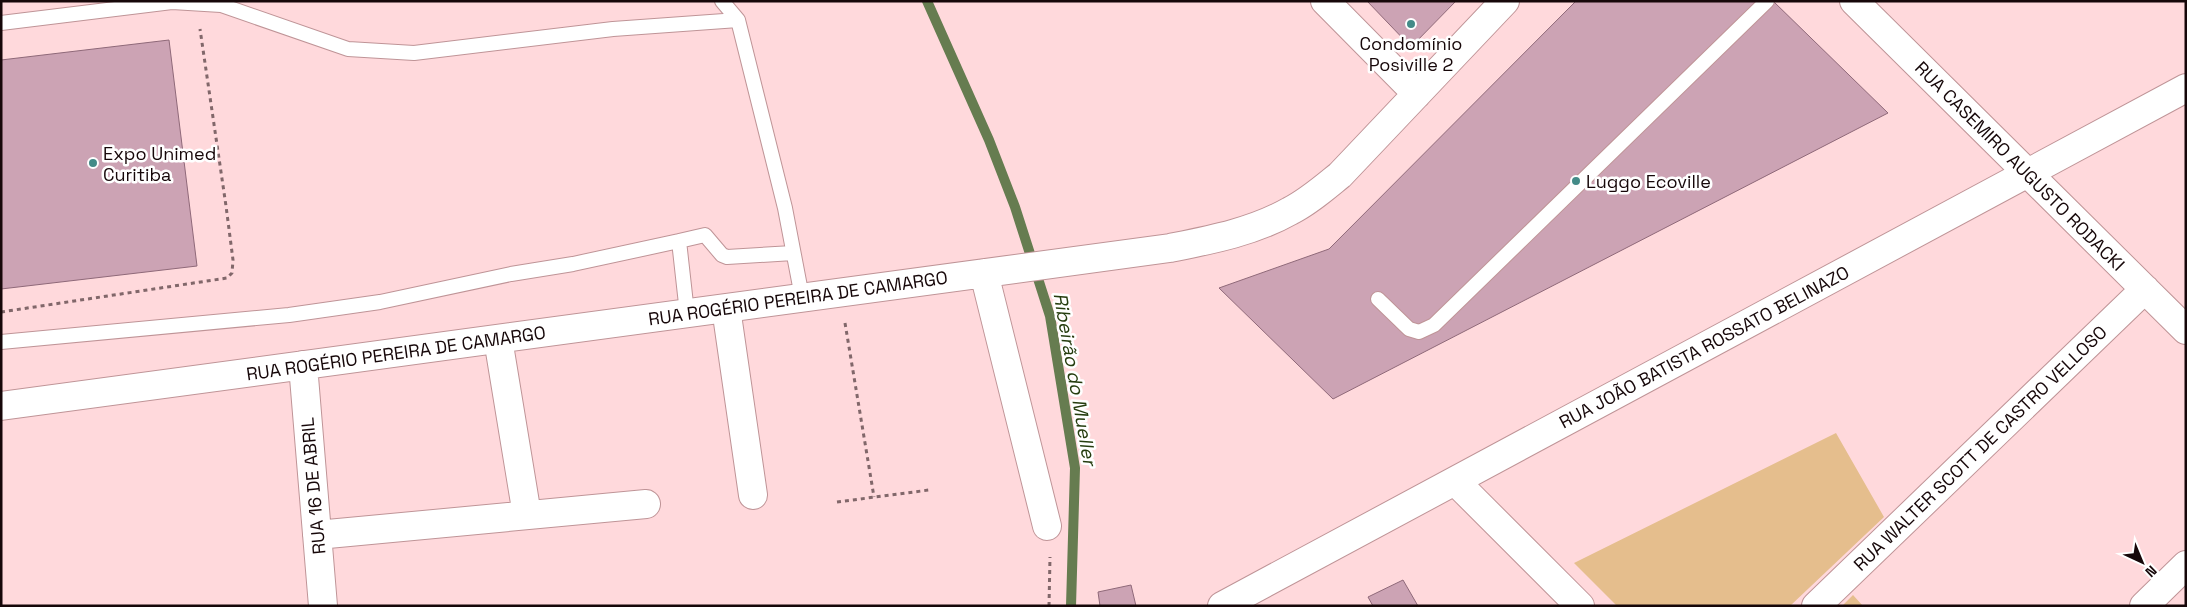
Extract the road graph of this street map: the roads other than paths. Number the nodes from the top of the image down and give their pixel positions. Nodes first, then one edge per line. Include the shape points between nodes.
1 (722, 1) edge
2 (1325, 1) edge
3 (1505, 1) edge
4 (1767, 1) edge
5 (1854, 1) edge
6 (738, 20) junction
7 (1, 23) edge
8 (2186, 88) edge
9 (1417, 94) junction
10 (2027, 173) junction
11 (679, 241) junction
12 (793, 253) junction
13 (992, 272) junction
14 (2145, 289) junction
15 (802, 298) junction
16 (1378, 299) dead end
17 (726, 308) junction
18 (687, 313) junction
19 (2186, 330) edge
20 (498, 339) junction
21 (1, 342) edge
22 (304, 366) junction
23 (1, 406) edge
24 (1455, 481) junction
25 (753, 496) dead end
26 (646, 504) dead end
27 (527, 515) junction
28 (1047, 526) road end
29 (317, 535) junction
30 (2186, 565) edge
31 (323, 606) edge
32 (1222, 606) edge
33 (1580, 606) edge
34 (1816, 606) edge
35 (2144, 606) edge

1 - 6 lane
2 - 9 street
3 - 9 street, RUA ROGÉRIO PEREIRA DE CAMARGO
4 - 16 lane via 1434,325 1419,332 1409,329
5 - 10 street, RUA CASEMIRO AUGUSTO RODACKI
6 - 7 lane via 613,29 414,53 348,49 221,5 172,2
6 - 12 lane
8 - 10 street, RUA JOÃO BATISTA ROSSATO BELINAZO
9 - 13 street, RUA ROGÉRIO PEREIRA DE CAMARGO via 1340,175 1290,212 1212,240
10 - 14 street, RUA CASEMIRO AUGUSTO RODACKI
10 - 24 street, RUA JOÃO BATISTA ROSSATO BELINAZO
11 - 12 lane via 705,235 727,257
11 - 18 lane
11 - 21 lane via 380,302 290,315
12 - 15 lane
13 - 15 street, RUA ROGÉRIO PEREIRA DE CAMARGO
13 - 28 street
14 - 19 street, RUA CASEMIRO AUGUSTO RODACKI
14 - 34 street, RUA WALTER SCOTT DE CASTRO VELLOSO
15 - 17 street, RUA ROGÉRIO PEREIRA DE CAMARGO
17 - 18 street, RUA ROGÉRIO PEREIRA DE CAMARGO
17 - 25 street
18 - 20 street, RUA ROGÉRIO PEREIRA DE CAMARGO
20 - 22 street, RUA ROGÉRIO PEREIRA DE CAMARGO
20 - 27 street
22 - 23 street, RUA ROGÉRIO PEREIRA DE CAMARGO
22 - 29 street, RUA 16 DE ABRIL
24 - 32 street, RUA JOÃO BATISTA ROSSATO BELINAZO
24 - 33 street
26 - 27 street
27 - 29 street
29 - 31 street, RUA 16 DE ABRIL
30 - 35 street

